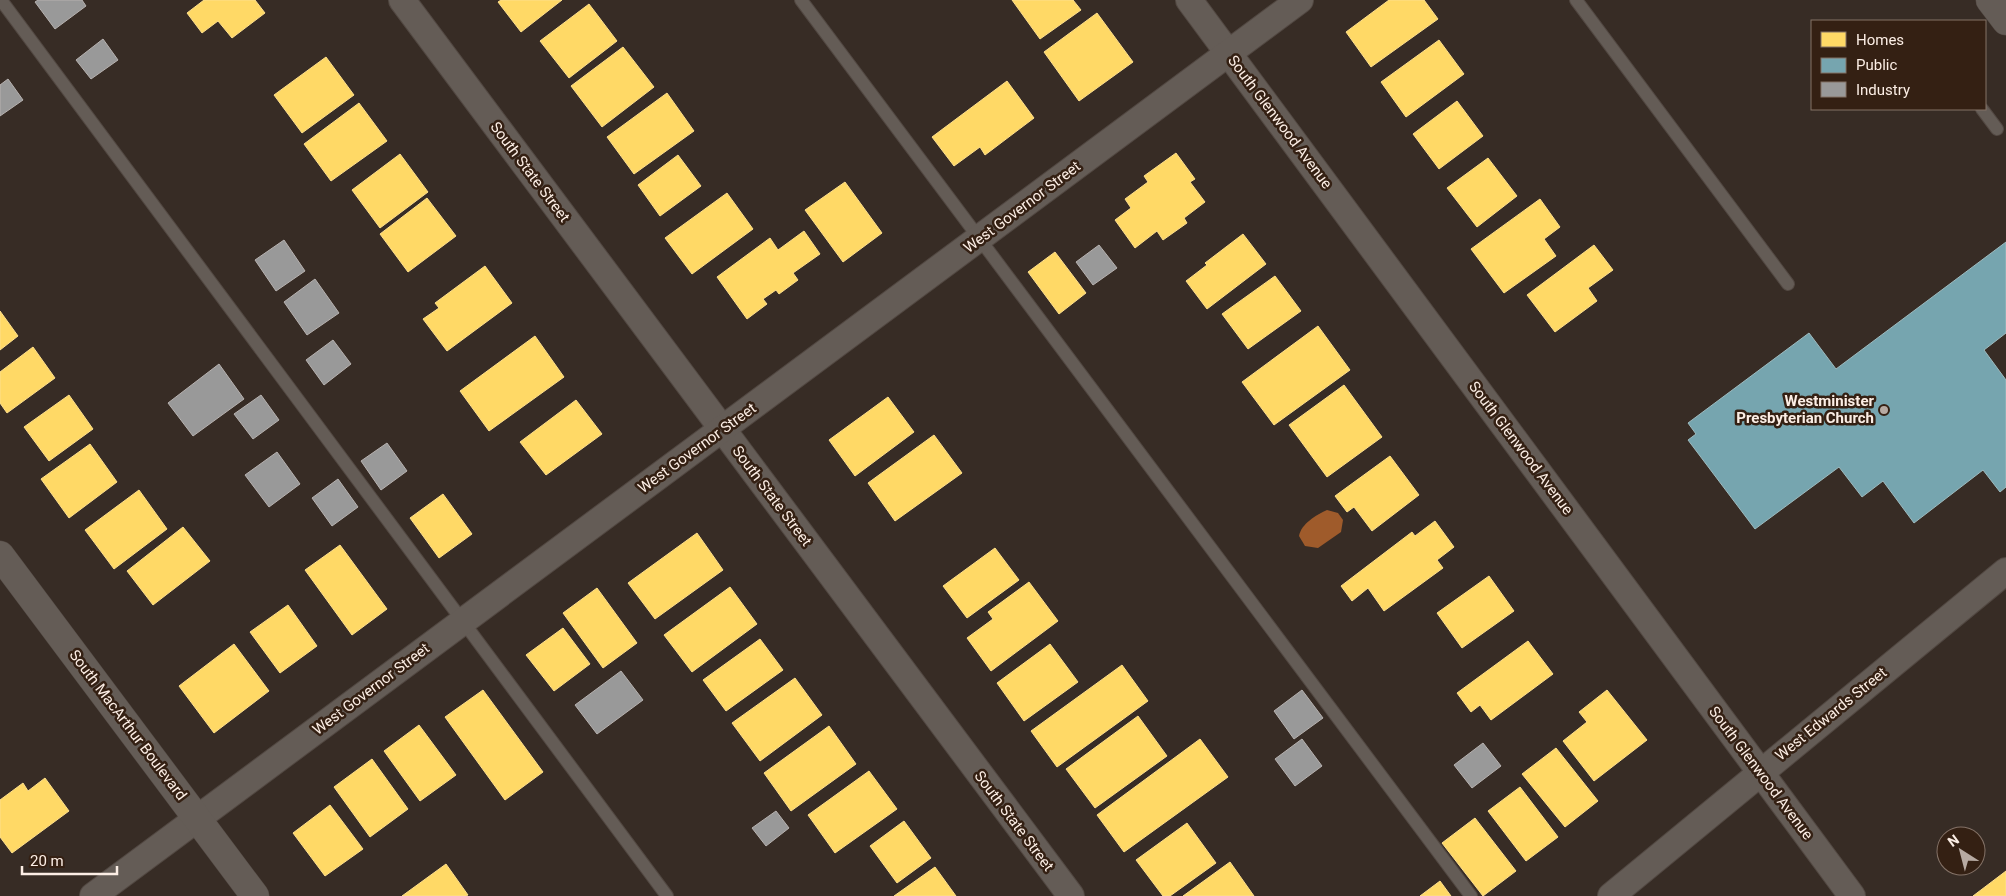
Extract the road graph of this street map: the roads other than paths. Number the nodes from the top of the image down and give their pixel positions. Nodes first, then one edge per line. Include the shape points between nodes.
1 (1, 0) edge
2 (402, 0) edge
3 (801, 0) edge
4 (1189, 0) edge
5 (1300, 0) edge
6 (1576, 0) edge
7 (1990, 0) edge
8 (2006, 21) edge
9 (1229, 53) junction
10 (1983, 110) edge
11 (1997, 129) dead end
12 (979, 239) junction
13 (1788, 284) dead end
14 (722, 429) junction
15 (0, 555) edge
16 (2006, 570) edge
17 (464, 620) junction
18 (1760, 772) junction
19 (198, 818) junction
20 (93, 896) edge
21 (255, 896) edge
22 (668, 896) edge
23 (1071, 896) edge
24 (1471, 896) edge
25 (1611, 896) edge
26 (1852, 896) edge

1 - 17 lane
2 - 14 street, South State Street
3 - 12 lane
4 - 9 street, South Glenwood Avenue
5 - 9 street, West Governor Street
6 - 13 lane
7 - 8 main road
9 - 12 street, West Governor Street
9 - 18 street, South Glenwood Avenue
10 - 11 lane
12 - 14 street, West Governor Street
12 - 24 lane
14 - 17 street, West Governor Street
14 - 23 street, South State Street
15 - 19 main road, South MacArthur Boulevard
16 - 18 street, West Edwards Street
17 - 19 street, West Governor Street
17 - 22 lane
18 - 25 street, West Edwards Street
18 - 26 street, South Glenwood Avenue
19 - 20 street, West Governor Street
19 - 21 main road, South MacArthur Boulevard

